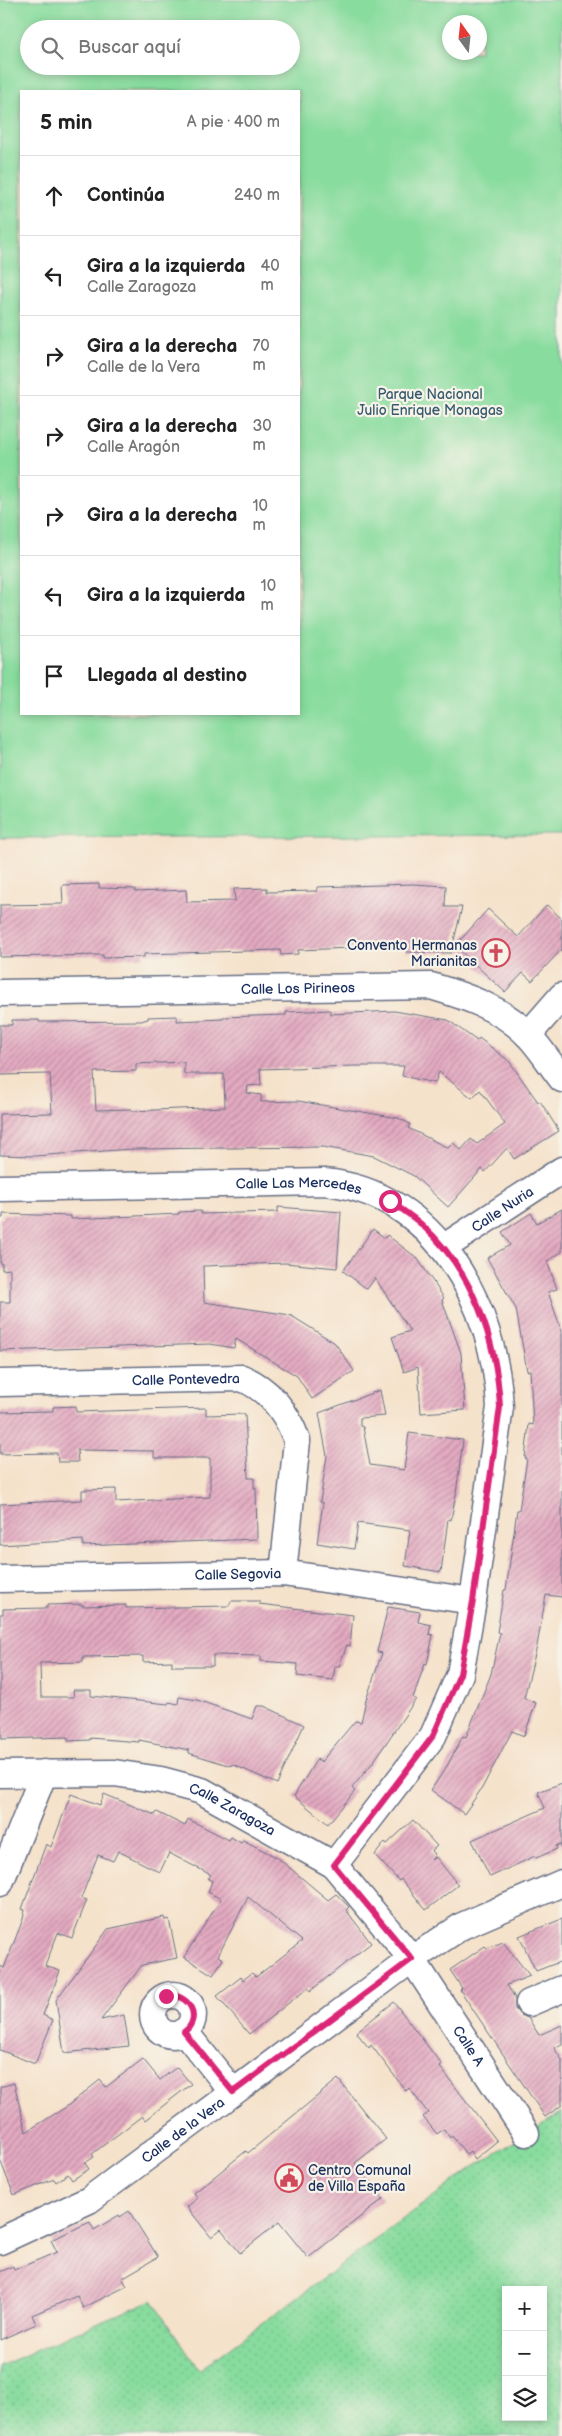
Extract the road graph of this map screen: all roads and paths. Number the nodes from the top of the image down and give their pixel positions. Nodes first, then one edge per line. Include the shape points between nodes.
1 (0, 993) edge
2 (562, 996) edge
3 (528, 1035) junction
4 (562, 1078) edge
5 (562, 1170) edge
6 (0, 1188) edge
7 (443, 1248) junction
8 (0, 1383) edge
9 (283, 1573) junction
10 (0, 1579) edge
11 (473, 1601) junction
12 (44, 1773) junction
13 (0, 1774) edge
14 (334, 1865) junction
15 (0, 1883) edge
16 (562, 1883) edge
17 (412, 1959) junction
18 (562, 1989) edge
19 (529, 2003) dead end
20 (184, 2032) dead end
21 (233, 2092) junction
22 (526, 2133) dead end
23 (0, 2241) edge

1 - 3 street, Calle Los Pirineos via 431,986 491,1008
2 - 3 street
3 - 4 street, Calle Los Pirineos
5 - 7 street, Calle Nuria
6 - 7 street, Calle Las Mercedes via 340,1183 390,1201 422,1225
7 - 11 street, Calle Las Mercedes via 481,1312 499,1380 500,1407
8 - 9 street, Calle Pontevedra via 242,1378 258,1384 290,1420 297,1440
9 - 10 street, Calle Segovia
9 - 11 street, Calle Segovia
11 - 14 street, Calle Las Mercedes via 460,1674 433,1736
12 - 13 street, Calle Zaragoza
12 - 14 street, Calle Zaragoza via 114,1773 161,1780 202,1791
12 - 15 street
14 - 17 street, Calle Zaragoza
16 - 17 street, Calle de la Vera via 462,1926
17 - 21 street, Calle de la Vera
17 - 22 street, Calle A
18 - 19 street
20 - 21 street
21 - 23 street, Calle de la Vera via 89,2200

